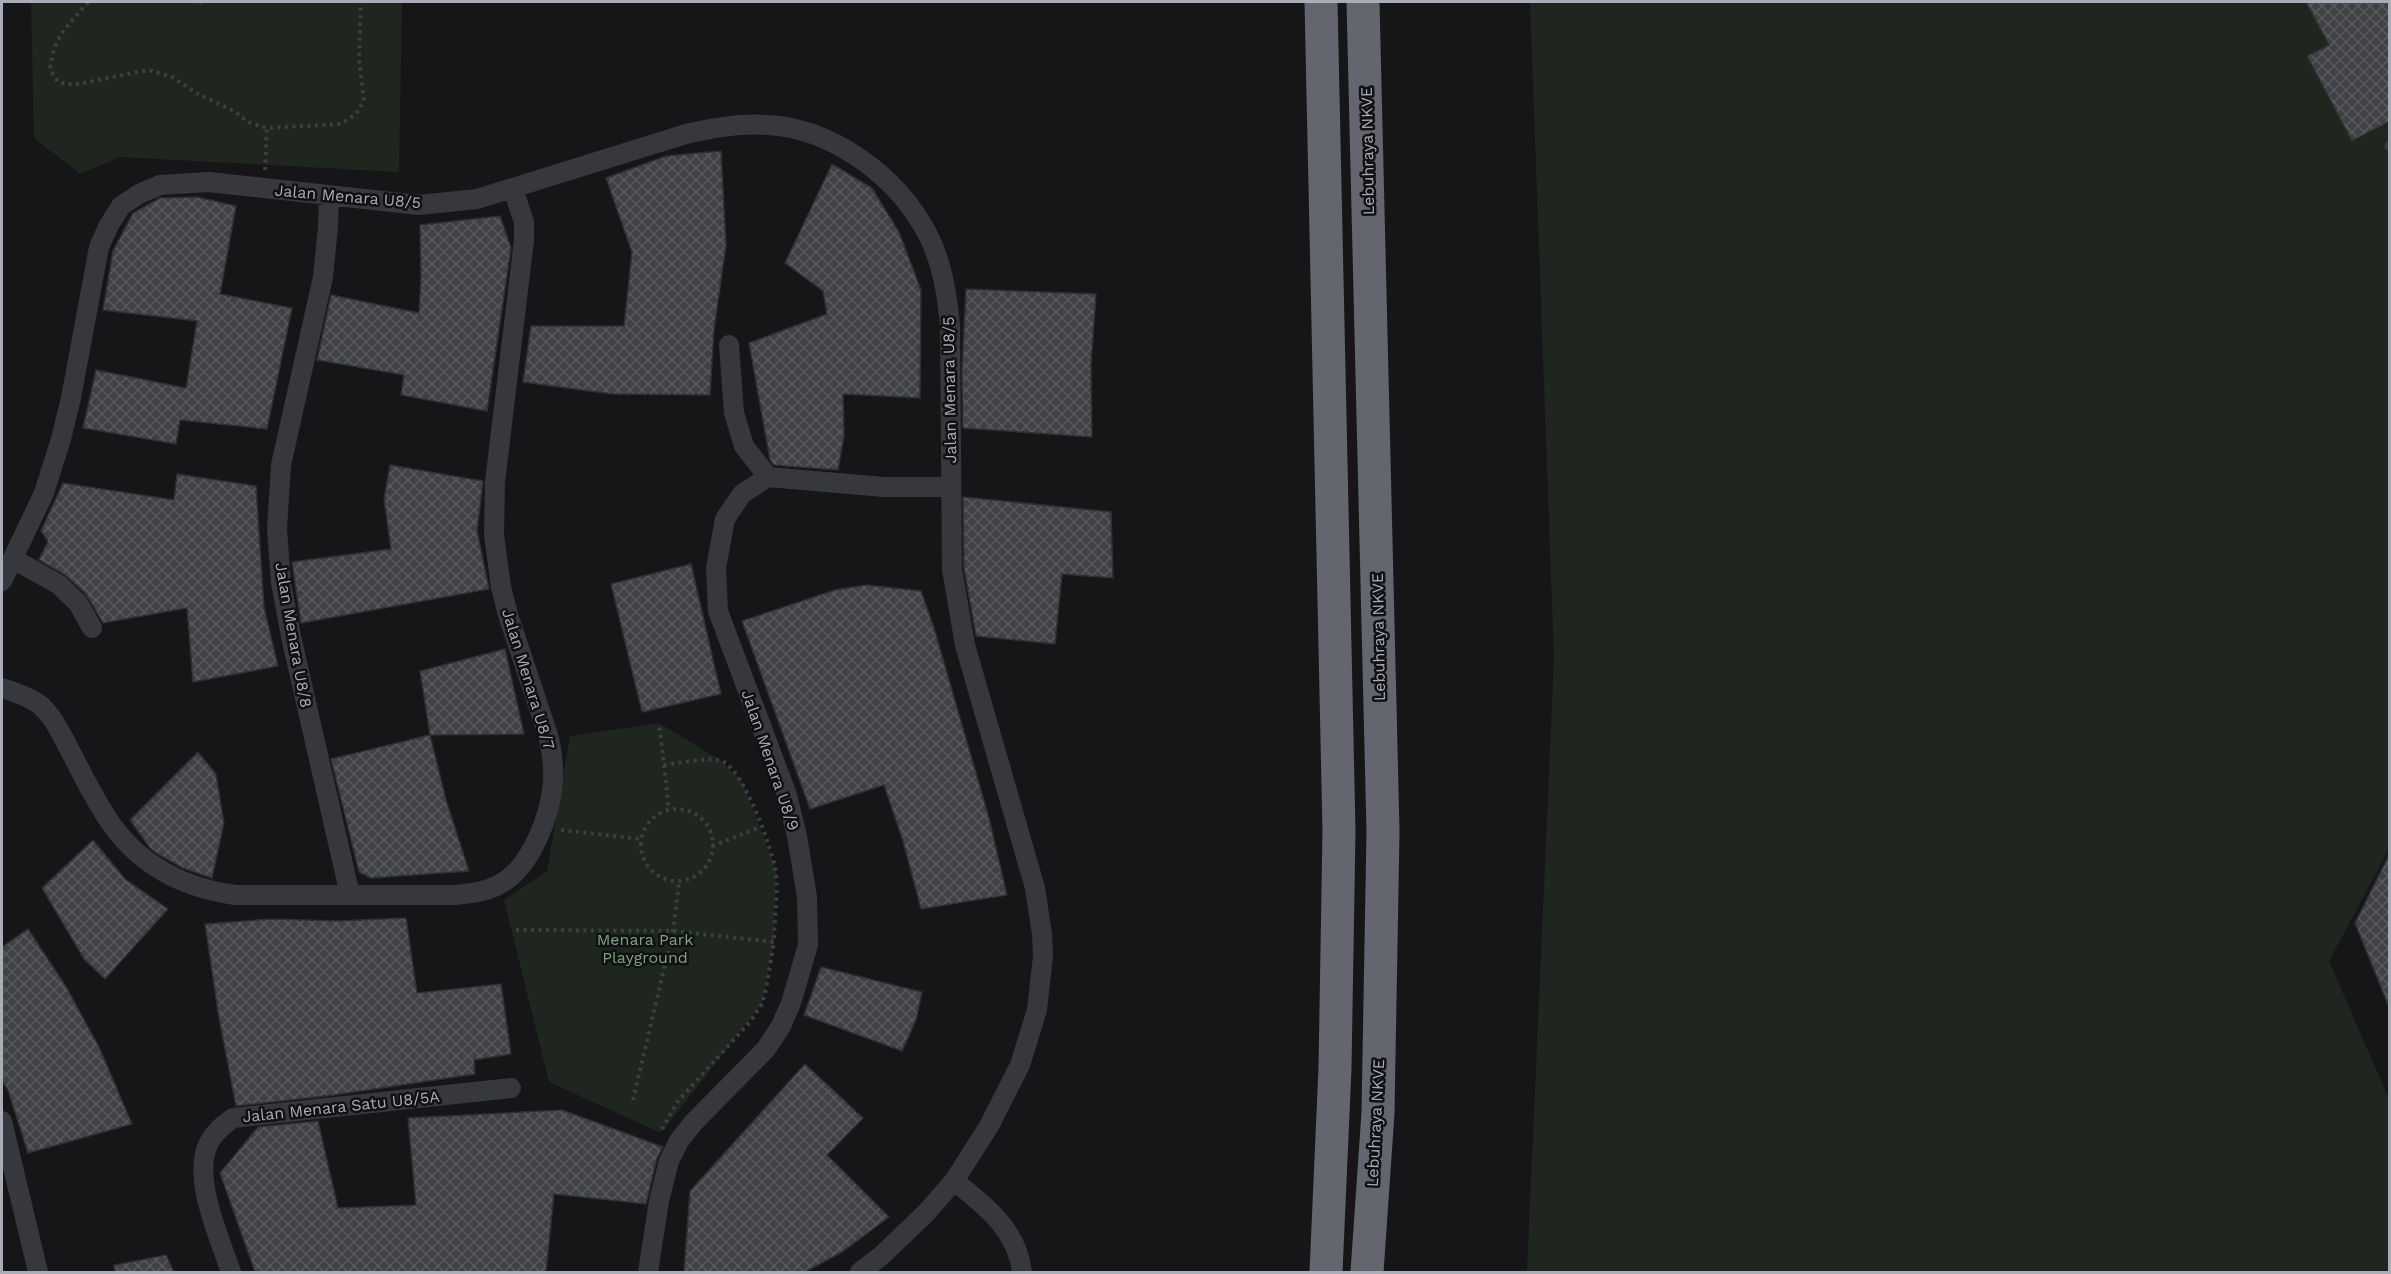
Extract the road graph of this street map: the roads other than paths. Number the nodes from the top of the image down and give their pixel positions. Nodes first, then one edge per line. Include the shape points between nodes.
1 (1321, 2) edge
2 (1363, 2) edge
3 (513, 189) junction
4 (329, 195) junction
5 (729, 345) dead end
6 (768, 477) junction
7 (950, 487) junction
8 (13, 560) junction
9 (2, 581) edge
10 (92, 628) dead end
11 (2, 688) edge
12 (350, 895) junction
13 (511, 1088) dead end
14 (2, 1120) edge
15 (954, 1181) junction
16 (38, 1272) edge
17 (231, 1272) edge
18 (648, 1272) edge
19 (860, 1272) edge
20 (1022, 1272) edge
21 (1326, 1272) edge
22 (1367, 1272) edge

1 - 21 highway via 1339,831
2 - 22 highway, Lebuhraya NKVE via 1383,831 1378,1113
3 - 4 street, Jalan Menara U8/5 via 477,200 419,205
3 - 7 street, Jalan Menara U8/5 via 715,128 766,125 795,129 849,152 878,173 905,201 927,232 938,257 950,325
3 - 12 street, Jalan Menara U8/7 via 524,222 524,240 495,482 494,535 501,587 554,759 553,782 542,828 532,850 502,883 482,892 456,895
4 - 8 street, Jalan Menara U8/5 via 209,182 160,184 122,206 99,248 61,439 44,493
4 - 12 street, Jalan Menara U8/8 via 323,277 281,465 277,529 292,641
5 - 6 street via 734,413 744,446
6 - 7 street via 885,487
6 - 18 street, Jalan Menara U8/9 via 742,494 725,519 716,568 718,611 787,795 807,897 808,945 792,1003 781,1026 766,1049 693,1123 669,1161
7 - 15 street, Jalan Menara U8/5 via 952,569 965,645 1035,888 1042,945 1036,1010 1020,1065 989,1126
8 - 9 street, Jalan Menara U8/5
8 - 10 street via 58,584 78,603
11 - 12 street, Jalan Menara U8/7 via 24,695 54,721 111,824 129,845 164,873 208,892
13 - 17 street, Jalan Menara Satu U8/5A via 233,1118 208,1142 204,1177 206,1196
14 - 16 street
15 - 19 street, Jalan Menara U8/5 via 925,1214
15 - 20 street via 1001,1222 1020,1256

